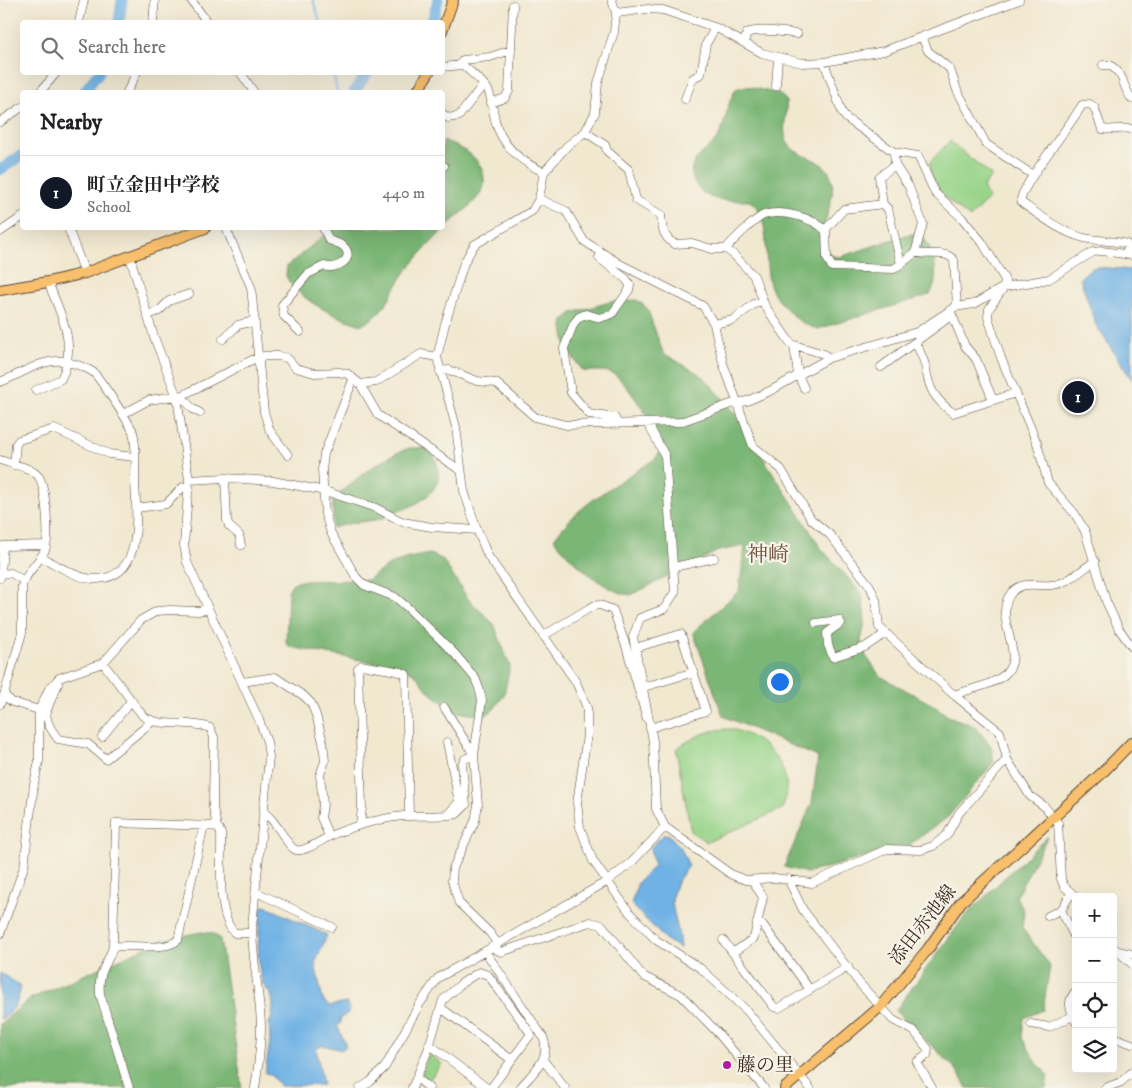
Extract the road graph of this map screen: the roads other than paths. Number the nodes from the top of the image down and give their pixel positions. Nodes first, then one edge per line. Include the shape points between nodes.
1 (84, 0) edge
2 (155, 0) edge
3 (191, 0) edge
4 (453, 0) edge
5 (612, 0) edge
6 (1019, 0) edge
7 (513, 5) dead end
8 (616, 12) junction
9 (79, 20) edge
10 (153, 20) edge
11 (205, 20) edge
12 (445, 23) edge
13 (715, 28) junction
14 (797, 34) dead end
15 (922, 37) junction
16 (744, 43) junction
17 (511, 50) junction
18 (778, 58) junction
19 (824, 62) junction
20 (459, 65) junction
21 (1103, 65) dead end
22 (445, 67) edge
23 (54, 75) edge
24 (136, 75) edge
25 (242, 75) edge
26 (428, 75) edge
27 (483, 85) junction
28 (776, 86) dead end
29 (42, 90) edge
30 (128, 90) edge
31 (253, 90) edge
32 (422, 90) edge
33 (685, 99) dead end
34 (1132, 99) edge
35 (491, 103) junction
36 (20, 108) edge
37 (445, 116) edge
38 (0, 122) edge
39 (1132, 129) edge
40 (585, 132) junction
41 (894, 152) junction
42 (895, 165) junction
43 (544, 172) junction
44 (1033, 175) junction
45 (539, 199) junction
46 (883, 204) junction
47 (20, 218) edge
48 (69, 230) edge
49 (200, 230) edge
50 (227, 230) edge
51 (324, 230) edge
52 (825, 230) junction
53 (0, 232) edge
54 (726, 249) junction
55 (601, 252) junction
56 (915, 252) junction
57 (1130, 254) edge
58 (130, 257) junction
59 (901, 264) junction
60 (85, 273) junction
61 (48, 282) junction
62 (1004, 287) junction
63 (0, 290) edge
64 (188, 294) dead end
65 (762, 301) junction
66 (953, 311) junction
67 (148, 316) junction
68 (255, 321) junction
69 (714, 324) junction
70 (300, 332) dead end
71 (223, 339) dead end
72 (915, 343) junction
73 (794, 346) junction
74 (259, 358) junction
75 (437, 358) junction
76 (829, 358) junction
77 (67, 362) junction
78 (881, 367) dead end
79 (440, 370) junction
80 (798, 376) junction
81 (0, 382) edge
82 (357, 382) junction
83 (804, 388) dead end
84 (36, 390) dead end
85 (1016, 392) junction
86 (179, 397) junction
87 (993, 400) junction
88 (737, 403) junction
89 (200, 413) dead end
90 (123, 414) junction
91 (616, 424) junction
92 (648, 424) junction
93 (288, 455) dead end
94 (134, 457) junction
95 (0, 460) edge
96 (14, 465) junction
97 (460, 470) junction
98 (225, 478) junction
99 (189, 483) junction
100 (325, 491) junction
101 (137, 508) junction
102 (477, 530) junction
103 (46, 545) junction
104 (241, 545) dead end
105 (41, 557) junction
106 (714, 558) dead end
107 (1095, 560) junction
108 (674, 566) junction
109 (0, 574) edge
110 (0, 580) edge
111 (24, 581) junction
112 (208, 609) junction
113 (816, 623) dead end
114 (886, 633) junction
115 (543, 636) junction
116 (1132, 647) edge
117 (635, 648) junction
118 (103, 663) junction
119 (694, 672) junction
120 (57, 680) junction
121 (242, 682) junction
122 (644, 687) junction
123 (4, 695) junction
124 (954, 695) junction
125 (132, 700) junction
126 (0, 704) edge
127 (444, 707) dead end
128 (39, 710) junction
129 (153, 721) junction
130 (650, 727) junction
131 (102, 737) dead end
132 (447, 742) dead end
133 (1132, 742) edge
134 (474, 755) junction
135 (1007, 759) junction
136 (264, 813) junction
137 (447, 815) junction
138 (409, 816) junction
139 (1054, 818) junction
140 (204, 825) junction
141 (360, 825) junction
142 (217, 827) junction
143 (664, 828) junction
144 (329, 836) junction
145 (752, 880) junction
146 (788, 880) junction
147 (606, 882) junction
148 (256, 892) junction
149 (1072, 894) edge
150 (1072, 896) edge
151 (1061, 910) junction
152 (1048, 916) dead end
153 (757, 923) junction
154 (332, 927) dead end
155 (1072, 932) edge
156 (252, 933) junction
157 (0, 934) edge
158 (723, 940) dead end
159 (113, 947) junction
160 (491, 947) junction
161 (1117, 949) edge
162 (1117, 950) edge
163 (733, 953) junction
164 (1132, 954) edge
165 (1132, 964) edge
166 (848, 967) junction
167 (810, 990) junction
168 (1072, 994) edge
169 (520, 1003) junction
170 (880, 1007) junction
171 (441, 1008) junction
172 (512, 1008) junction
173 (1072, 1012) edge
174 (1072, 1020) edge
175 (1031, 1024) dead end
176 (1117, 1038) edge
177 (429, 1044) junction
178 (1132, 1044) edge
179 (512, 1060) junction
180 (543, 1060) junction
181 (1132, 1072) edge
182 (799, 1076) junction
183 (417, 1078) junction
184 (129, 1088) edge
185 (255, 1088) edge
186 (360, 1088) edge
187 (412, 1088) edge
188 (429, 1088) edge
189 (487, 1088) edge
190 (490, 1088) edge
191 (520, 1088) edge
192 (565, 1088) edge
193 (764, 1088) edge
194 (785, 1088) edge
195 (810, 1088) edge
196 (932, 1088) edge
197 (1105, 1088) edge

1 - 9 street
2 - 10 street
3 - 11 street
4 - 12 main road
5 - 8 street
6 - 15 street
7 - 17 street
8 - 13 street via 664,10
8 - 40 street via 614,32 598,83 595,113
13 - 16 street
13 - 33 street via 706,44 701,74 693,78
14 - 16 street via 752,30 747,33
15 - 19 street via 884,51
15 - 44 street via 928,51 950,69 960,96 986,144
16 - 18 street
17 - 20 street via 490,57 463,60
17 - 35 street via 509,91 505,98
18 - 19 street via 802,63
18 - 28 street
19 - 41 street via 846,118
20 - 22 street
20 - 27 street
21 - 34 street via 1110,65 1122,75
23 - 29 street
24 - 30 street
25 - 31 street
26 - 32 main road
27 - 35 street
27 - 37 street via 459,116
35 - 43 street via 498,131 506,144 520,158
36 - 38 street
39 - 44 street via 1102,129 1094,107 1082,105
40 - 43 street via 567,146
40 - 54 street via 605,145 607,151 629,170 636,200 661,215 666,239 674,244 692,243
41 - 42 street
41 - 62 street via 918,156 935,193 982,242 1005,280
42 - 46 street via 879,177
42 - 56 street via 909,187 923,224
43 - 45 street
44 - 57 street via 1021,196 1022,203 1073,234 1127,244
45 - 55 street via 566,210 584,241
45 - 75 street via 532,211 474,245 464,263 444,324
46 - 52 street via 844,209
46 - 59 street via 888,209
47 - 53 street
48 - 60 street
49 - 58 main road
50 - 68 street via 251,288
51 - 70 street via 329,240 342,244 346,250 346,261 338,267 324,266 308,274 282,306 284,316
52 - 54 street via 807,218 763,216
52 - 59 street via 827,258 832,267 894,269
54 - 65 street via 754,276
55 - 69 street via 703,306
55 - 91 street via 598,258 626,278 629,290 612,314 600,318 586,314 580,317 564,348 571,393 589,414 615,418
56 - 59 street
56 - 66 street via 946,254 954,260
57 - 62 street via 1092,252 1050,279
58 - 60 main road
58 - 67 street
60 - 61 main road
61 - 63 main road
61 - 77 street via 67,330
62 - 66 street via 974,304
62 - 85 street via 989,308 988,317
64 - 67 street via 169,301
65 - 69 street via 733,320
65 - 73 street
66 - 72 street
66 - 76 street via 917,332
66 - 87 street via 965,346 976,359
67 - 86 street
68 - 71 street via 238,325
68 - 74 street
69 - 88 street
72 - 78 street
72 - 87 street via 922,354 927,382 934,396 953,413
73 - 76 street
73 - 80 street
74 - 82 street via 279,356 287,358 296,368 314,373 348,374
74 - 86 street
74 - 93 street via 264,412 270,432
75 - 79 street
75 - 82 street via 421,354 376,382
76 - 80 street
77 - 81 street via 53,362 23,370
77 - 84 street via 61,379
77 - 90 street via 93,372
79 - 91 street via 496,384 535,417 566,425
79 - 97 street via 456,427
80 - 83 street
80 - 88 street
82 - 97 street via 378,415
82 - 100 street via 324,454
85 - 87 street
85 - 107 street via 1043,458 1048,483 1075,514
86 - 89 street
86 - 90 street via 149,400
86 - 99 street
88 - 92 street via 694,419
88 - 114 street via 753,446 781,469 811,519 830,535 870,586 876,600 879,627
90 - 94 street via 133,432
91 - 92 street
92 - 108 street via 665,456
94 - 96 street via 109,454 54,429 20,440 16,444
94 - 101 street
95 - 96 street
96 - 103 street via 39,477 44,497
97 - 102 street
98 - 99 street
98 - 100 street via 273,481
98 - 104 street via 227,520 239,535
99 - 101 street via 166,504
99 - 112 street via 184,544 187,562
100 - 102 street via 376,508 403,522
100 - 134 street via 325,514 331,533 356,577 364,585 395,597 475,678 482,700
101 - 105 street via 136,537 131,553 120,570 108,577 80,576
102 - 115 street via 488,556
103 - 105 street
103 - 109 street via 3,546
105 - 111 street
106 - 108 street
107 - 116 street via 1106,601
107 - 124 street via 1060,584 1023,585 1011,593 1003,614 1012,649 1010,668 996,680
108 - 117 street via 675,592 664,609 640,618 633,637
109 - 110 street
109 - 111 street via 12,573
111 - 123 street via 22,633
112 - 118 street via 157,611 141,620
112 - 121 street
113 - 114 street via 839,620 841,623 827,633 833,657 865,647
114 - 124 street
115 - 130 street via 593,606 613,610
115 - 147 street via 576,682 587,708 587,734 577,803 580,827 593,861
117 - 119 street via 681,634
117 - 122 street
118 - 120 street
118 - 125 street
119 - 122 street
119 - 130 street via 706,711
120 - 128 street
120 - 129 street via 45,716 46,724 58,739 88,744 106,759
121 - 136 street via 267,742 269,757
121 - 144 street via 275,677 311,703 324,742 325,761 320,775 321,818
122 - 130 street
123 - 126 street
123 - 128 street via 12,702
124 - 135 street via 1000,732
125 - 129 street via 143,716
125 - 131 street
127 - 134 street
128 - 157 street via 39,761 24,867
129 - 142 street via 199,724 210,728 214,737 213,807
130 - 143 street via 654,741 656,809
132 - 137 street via 459,802
133 - 139 main road, 添田赤池線
134 - 137 street via 465,758 462,764 466,806 457,814
134 - 160 street via 478,805 475,821 452,868 452,881 459,903 490,933
135 - 139 street via 1030,796
135 - 146 street via 934,846 921,850 887,848 823,880 812,883
136 - 144 street via 295,850 303,851
136 - 148 street
137 - 138 street
138 - 141 street
138 - 141 street via 406,674 390,668 362,665 358,668
139 - 149 street via 1058,823 1061,879
139 - 170 main road, 添田赤池線 via 961,902 928,949
140 - 142 street
140 - 159 street via 178,940 168,946 125,944
140 - 159 street via 116,823
141 - 144 street
142 - 156 street via 221,834 222,894 228,926 235,933
143 - 145 street via 732,875
143 - 147 street via 631,863
145 - 146 street
145 - 153 street via 752,885 763,898
146 - 166 street via 803,910
147 - 160 street
147 - 182 street via 656,940 700,968 747,1011
148 - 154 street
148 - 156 street
150 - 151 street
151 - 152 street
151 - 155 street
153 - 163 street via 754,938
153 - 167 street via 763,925
156 - 185 street via 261,1024
158 - 163 street
159 - 184 street via 100,972 100,994
160 - 169 street
160 - 186 street via 438,978 419,1005 385,1067
160 - 193 street via 501,952 590,922 602,924 643,976 681,995
161 - 164 street
162 - 165 street
163 - 167 street via 774,1006 780,1008
166 - 167 street
166 - 170 street
168 - 173 street via 1069,1002
169 - 172 street
169 - 180 street via 544,1037 547,1055
170 - 182 main road, 添田赤池線
170 - 196 street via 893,1020 914,1031 928,1049 927,1055 917,1062
171 - 172 street via 443,1000 480,972 488,975
171 - 177 street
171 - 179 street
172 - 179 street via 531,1034
174 - 175 street via 1049,1027
176 - 178 street
177 - 183 street
177 - 189 street
179 - 190 street
180 - 191 street
180 - 192 street
181 - 197 street via 1121,1082
182 - 194 main road, 添田赤池線
182 - 195 street
183 - 187 street
183 - 188 street

